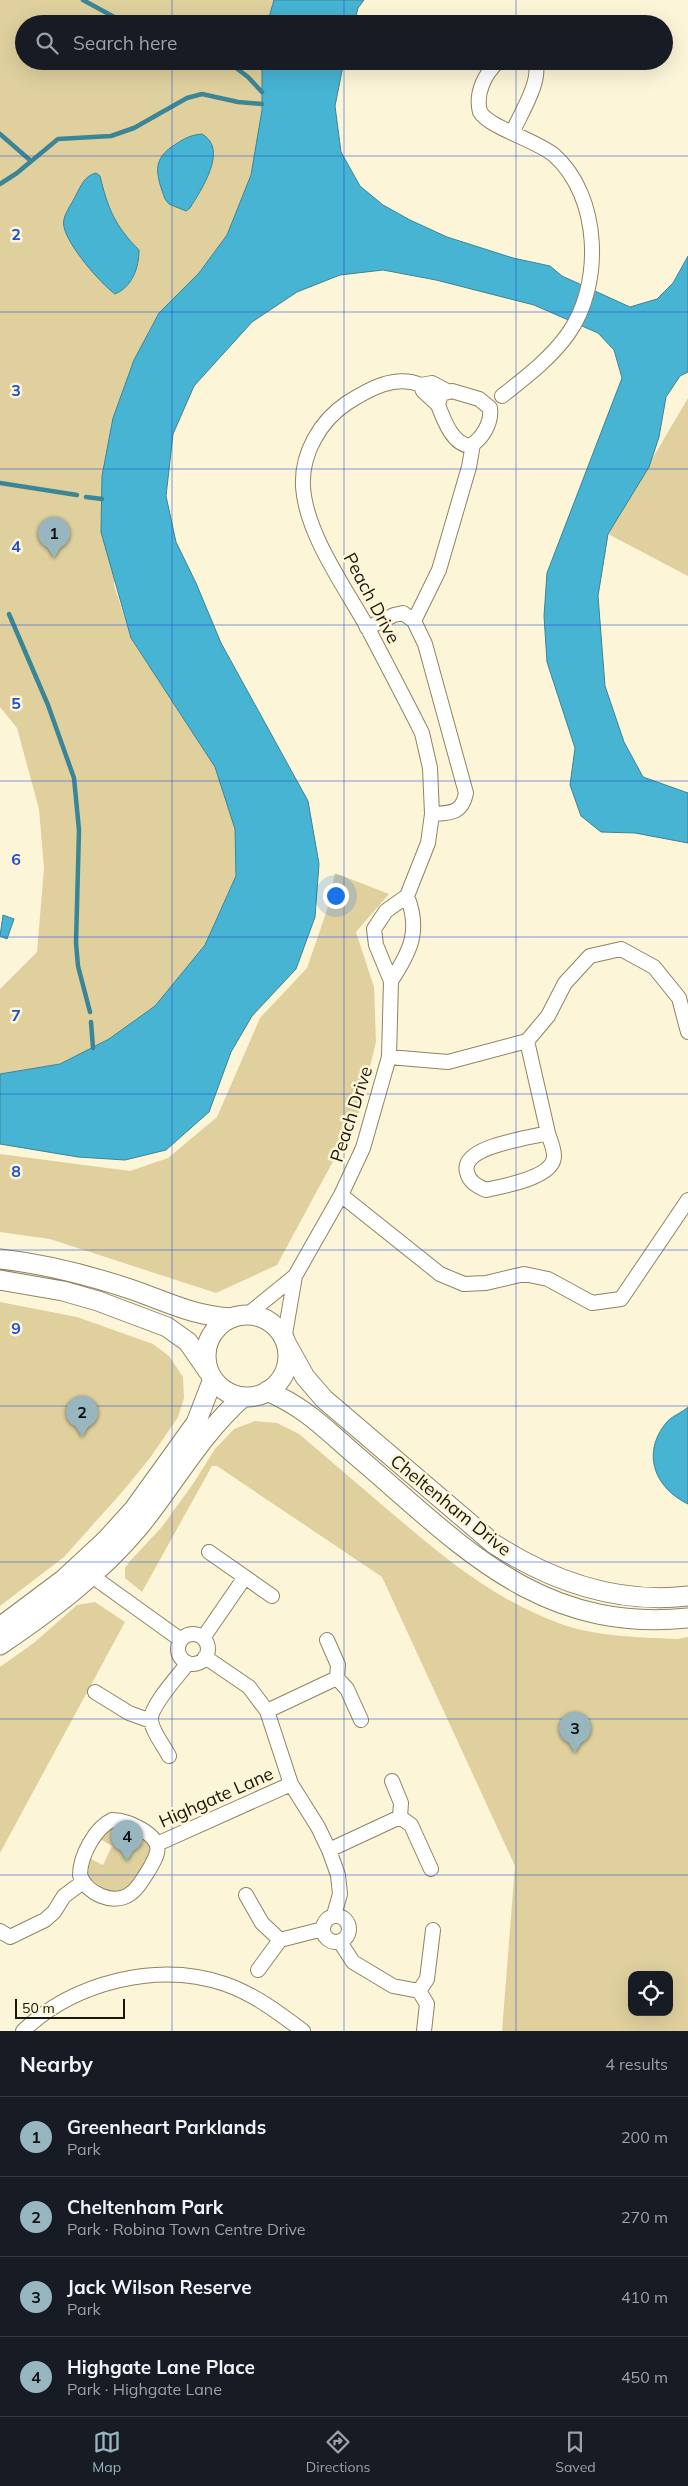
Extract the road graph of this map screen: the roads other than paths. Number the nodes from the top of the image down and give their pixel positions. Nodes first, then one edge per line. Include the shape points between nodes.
1 (491, 70) edge
2 (538, 70) edge
3 (513, 132) junction
4 (421, 385) junction
5 (447, 391) junction
6 (502, 396) junction
7 (483, 400) junction
8 (438, 405) junction
9 (491, 414) junction
10 (473, 444) junction
11 (414, 621) junction
12 (367, 628) junction
13 (432, 814) junction
14 (407, 896) junction
15 (390, 981) junction
16 (688, 1032) edge
17 (527, 1041) junction
18 (389, 1057) junction
19 (548, 1133) junction
20 (341, 1195) junction
21 (688, 1200) edge
22 (0, 1259) edge
23 (295, 1276) junction
24 (0, 1280) edge
25 (239, 1316) junction
26 (285, 1342) junction
27 (211, 1376) junction
28 (267, 1392) junction
29 (243, 1397) junction
30 (209, 1552) dead end
31 (85, 1571) junction
32 (245, 1577) junction
33 (272, 1596) dead end
34 (688, 1596) edge
35 (688, 1618) edge
36 (0, 1627) edge
37 (203, 1638) junction
38 (181, 1640) junction
39 (327, 1640) dead end
40 (0, 1645) edge
41 (205, 1657) junction
42 (188, 1663) junction
43 (336, 1678) junction
44 (95, 1692) dead end
45 (267, 1711) junction
46 (361, 1720) dead end
47 (151, 1721) junction
48 (169, 1756) dead end
49 (392, 1781) dead end
50 (290, 1784) junction
51 (400, 1817) junction
52 (157, 1844) junction
53 (329, 1850) junction
54 (431, 1869) dead end
55 (83, 1882) junction
56 (246, 1895) dead end
57 (334, 1915) junction
58 (323, 1929) junction
59 (433, 1930) dead end
60 (0, 1931) edge
61 (280, 1940) junction
62 (340, 1942) junction
63 (258, 1970) dead end
64 (419, 1991) junction
65 (23, 2031) edge
66 (303, 2031) edge
67 (424, 2031) edge

1 - 3 street, Peach Drive via 483,83 479,108 488,121
2 - 3 street
3 - 6 street, Peach Drive via 532,140 553,155 574,181 588,221 591,262 584,300 574,324 550,356
4 - 5 street, Peach Drive via 432,383
4 - 8 street
4 - 12 street, Peach Drive via 406,381 384,383 344,405 316,435 305,465 303,488 308,512
5 - 7 street, Peach Drive
5 - 8 street via 441,394
6 - 7 street, Peach Drive via 488,396
6 - 9 street, Peach Drive
7 - 9 street via 489,405
8 - 10 street via 455,438 465,445
9 - 10 street, Peach Drive via 485,429
10 - 11 street via 466,482 439,570
11 - 12 street via 399,613
11 - 13 street via 432,667 466,793 459,810
12 - 13 street, Peach Drive via 422,733 430,768
13 - 14 street, Peach Drive via 428,843
14 - 15 street, Peach Drive via 414,924 412,943
14 - 15 street, Peach Drive via 386,911 374,929 376,945
15 - 18 street, Peach Drive
16 - 17 street via 679,998 654,967 621,949 590,956 565,983 548,1016
17 - 18 street via 448,1062
17 - 19 street
18 - 20 street, Peach Drive via 363,1148
19 - 19 street via 554,1156 552,1165 544,1174 486,1190 469,1178 466,1169 468,1158 478,1151
20 - 21 street via 440,1274 464,1284 486,1283 524,1274 548,1279 592,1303 621,1299
20 - 23 street, Peach Drive
22 - 25 main road via 85,1275 186,1311
23 - 25 street, Peach Drive
23 - 26 street, Peach Drive
24 - 27 main road via 63,1291 131,1312 166,1327 188,1342
25 - 26 main road via 267,1320
25 - 27 main road via 218,1326 208,1340 206,1356
26 - 28 main road via 286,1368 277,1384
26 - 34 main road, Cheltenham Drive via 304,1377 324,1399 474,1528 515,1558 581,1587 643,1597
27 - 29 main road via 224,1390
27 - 31 main road via 196,1423 159,1477
28 - 29 main road
28 - 35 main road, Cheltenham Drive via 307,1412 464,1548 506,1578 550,1600 596,1614 645,1620
29 - 31 main road via 217,1421 149,1514
30 - 32 street
31 - 36 main road
31 - 38 street
31 - 40 main road via 40,1617
32 - 33 street
32 - 37 street
37 - 38 street via 189,1634
37 - 41 street via 207,1645
38 - 42 street via 178,1650 182,1660
39 - 43 street via 338,1665
41 - 42 street via 199,1662
41 - 45 street via 249,1686
42 - 47 street via 155,1706
43 - 45 street
43 - 46 street via 347,1689
44 - 47 street via 129,1713
45 - 50 street
47 - 48 street
49 - 51 street via 401,1803
50 - 52 street, Highgate Lane
50 - 53 street
51 - 53 street
51 - 54 street via 411,1825
52 - 55 street, Highgate Lane via 156,1857 130,1895 110,1898 94,1892
52 - 55 street, Highgate Lane via 131,1824 118,1820 108,1822 97,1833 81,1862
53 - 57 street via 338,1875 340,1894
55 - 60 street via 64,1896 54,1912 37,1925 10,1937
56 - 61 street via 262,1923
57 - 58 street via 326,1920
57 - 62 street via 344,1918 350,1928 347,1937
58 - 61 street
58 - 62 street via 326,1938
59 - 64 street via 427,1979
61 - 63 street
62 - 64 street via 352,1962 393,1986
64 - 67 street via 427,2004
65 - 66 street via 47,2012 100,1986 153,1974 181,1974 244,1992

